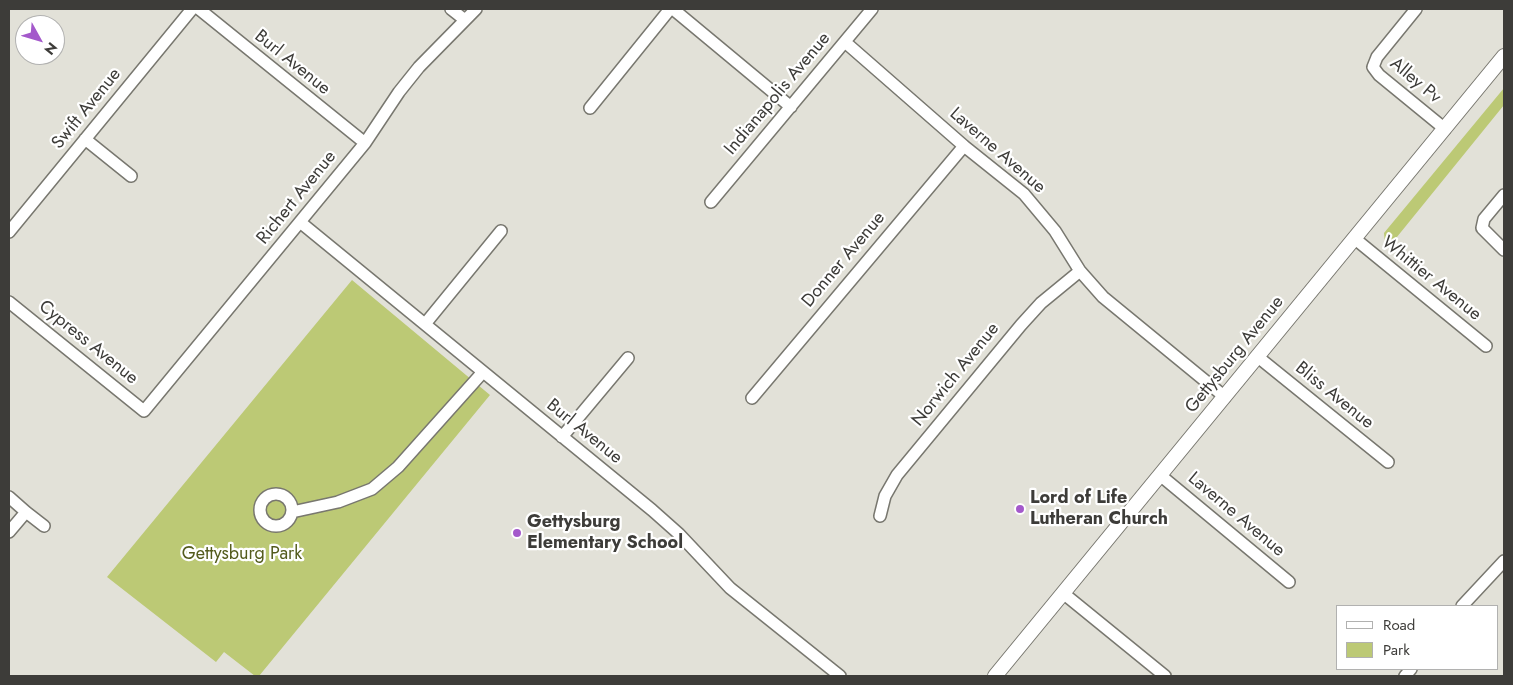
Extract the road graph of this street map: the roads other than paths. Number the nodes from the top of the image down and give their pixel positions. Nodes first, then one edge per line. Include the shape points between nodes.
1 (192, 9) edge
2 (198, 9) edge
3 (450, 9) edge
4 (476, 9) edge
5 (671, 9) edge
6 (872, 9) edge
7 (1416, 9) edge
8 (465, 20) junction
9 (845, 42) junction
10 (1504, 56) edge
11 (791, 107) junction
12 (590, 108) dead end
13 (1445, 128) junction
14 (85, 139) junction
15 (365, 143) junction
16 (964, 146) junction
17 (131, 176) dead end
18 (1504, 194) edge
19 (711, 202) dead end
20 (300, 222) junction
21 (501, 231) dead end
22 (9, 232) edge
23 (1354, 238) junction
24 (1504, 250) edge
25 (1080, 272) junction
26 (9, 302) edge
27 (425, 324) junction
28 (1486, 346) dead end
29 (1258, 357) junction
30 (628, 358) dead end
31 (483, 372) junction
32 (1225, 397) junction
33 (752, 398) dead end
34 (144, 411) joint
35 (562, 436) junction
36 (1388, 462) dead end
37 (1160, 475) junction
38 (9, 498) edge
39 (26, 512) junction
40 (292, 512) dead end
41 (880, 516) dead end
42 (44, 526) dead end
43 (9, 532) edge
44 (1504, 561) edge
45 (1290, 582) dead end
46 (1063, 593) junction
47 (1463, 605) edge
48 (840, 676) edge
49 (995, 676) edge
50 (1165, 676) edge

1 - 14 street, Swift Avenue
2 - 15 street, Burl Avenue
3 - 8 street
4 - 8 street, Richert Avenue
5 - 11 street
5 - 12 street
6 - 9 street, Indianapolis Avenue
7 - 13 street, Alley Pv via 1377,57 1373,67
8 - 15 street, Richert Avenue via 414,73
9 - 11 street, Indianapolis Avenue
9 - 16 street, Laverne Avenue
10 - 13 street, Gettysburg Avenue
11 - 19 street, Indianapolis Avenue
13 - 23 street, Gettysburg Avenue
14 - 17 street
14 - 22 street, Swift Avenue
15 - 20 street, Richert Avenue
16 - 25 street, Laverne Avenue via 1024,194 1055,231
16 - 33 street, Donner Avenue
18 - 24 street via 1484,219 1482,228
20 - 27 street, Burl Avenue
20 - 34 street, Richert Avenue
21 - 27 street
23 - 28 street, Whittier Avenue
23 - 29 street, Gettysburg Avenue
25 - 32 street, Laverne Avenue via 1103,298
25 - 41 street, Norwich Avenue via 1041,303 1021,325 897,475 885,496
26 - 34 street, Cypress Avenue
27 - 31 street, Burl Avenue
29 - 32 street, Gettysburg Avenue
29 - 36 street, Bliss Avenue
30 - 35 street
31 - 35 street, Burl Avenue
31 - 40 street via 398,467 372,489 338,502
32 - 37 street, Gettysburg Avenue
35 - 48 street, Burl Avenue via 666,522 730,588
37 - 45 street, Laverne Avenue
37 - 46 street, Gettysburg Avenue
38 - 39 street
39 - 42 street
39 - 43 street
44 - 47 street
46 - 49 street, Gettysburg Avenue
46 - 50 street

